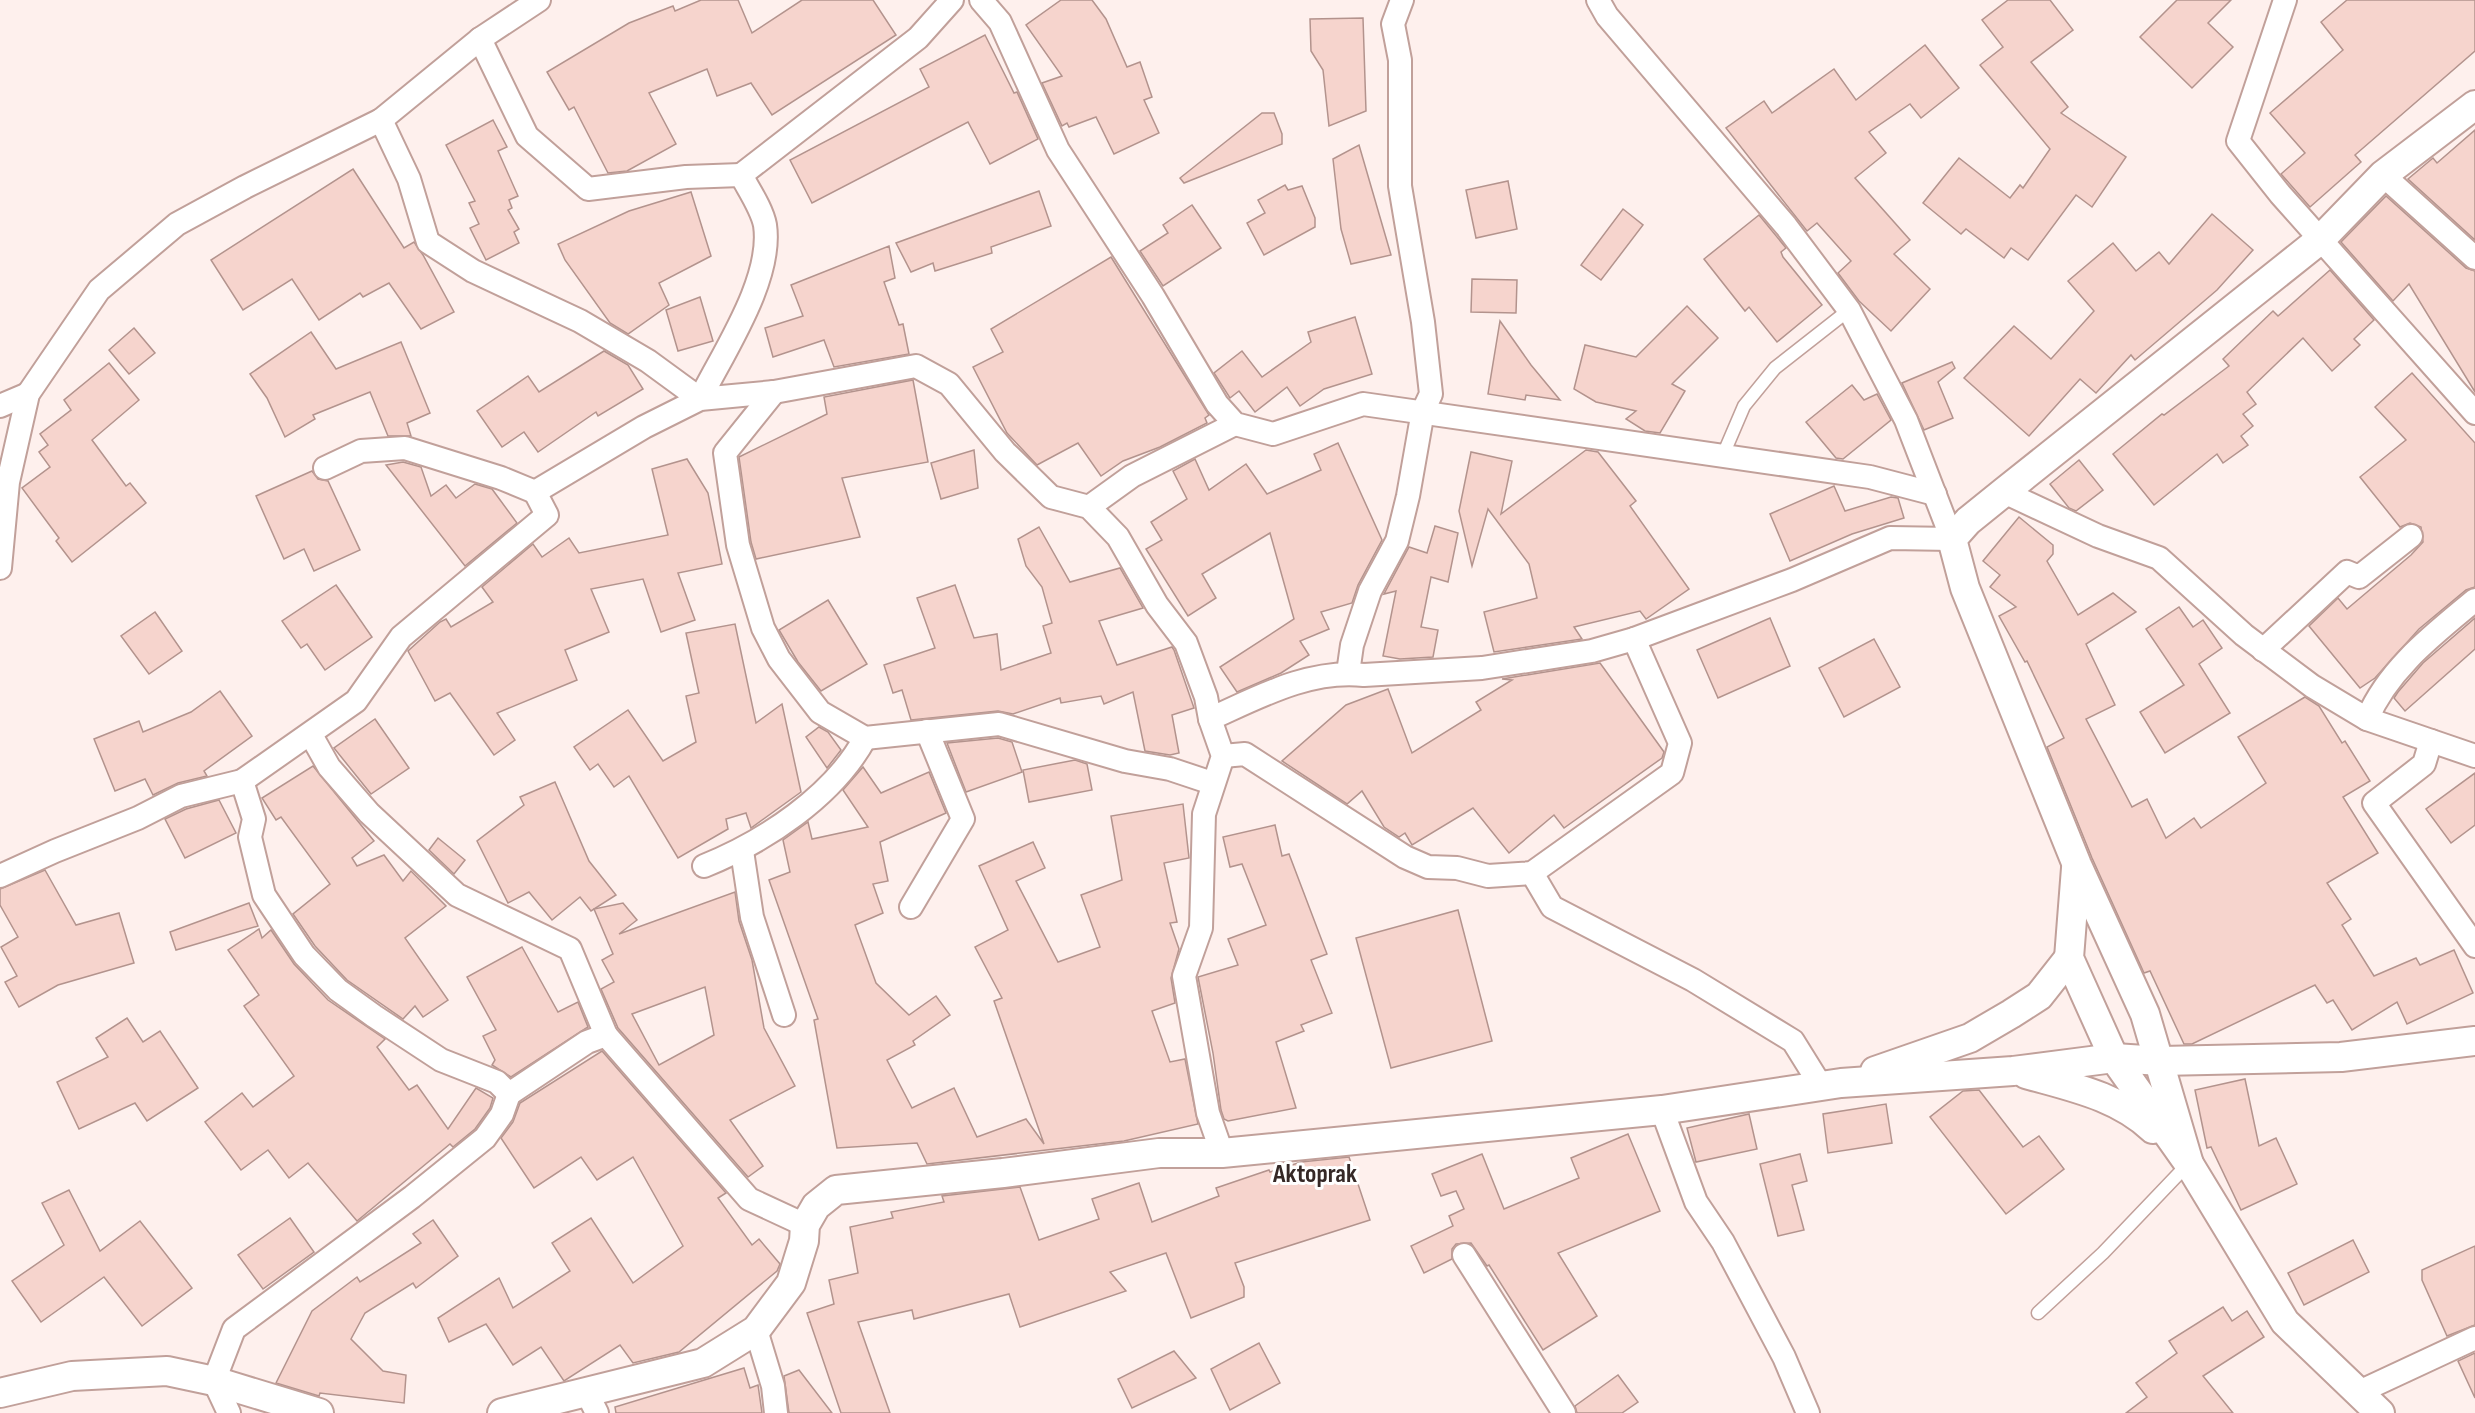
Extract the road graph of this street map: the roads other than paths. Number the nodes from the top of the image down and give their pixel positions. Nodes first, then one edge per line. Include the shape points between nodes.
1 (539, 0) edge
2 (952, 0) edge
3 (981, 0) edge
4 (1402, 0) edge
5 (1598, 0) edge
6 (2285, 0) edge
7 (480, 39) junction
8 (2475, 105) edge
9 (381, 120) junction
10 (741, 175) junction
11 (2383, 175) junction
12 (2321, 239) junction
13 (2475, 258) edge
14 (1849, 310) junction
15 (774, 392) junction
16 (28, 394) junction
17 (700, 399) junction
18 (0, 406) edge
19 (1423, 411) junction
20 (2475, 413) edge
21 (1235, 424) junction
22 (1723, 455) junction
23 (325, 468) dead end
24 (535, 492) junction
25 (2004, 492) junction
26 (1935, 494) junction
27 (1089, 507) junction
28 (2411, 536) dead end
29 (1952, 539) junction
30 (0, 568) edge
31 (2475, 600) edge
32 (1634, 639) junction
33 (2263, 650) junction
34 (1348, 673) junction
35 (1210, 719) junction
36 (2367, 719) junction
37 (927, 731) junction
38 (310, 735) junction
39 (865, 738) junction
40 (2431, 741) junction
41 (1223, 756) junction
42 (2475, 756) edge
43 (242, 781) junction
44 (1212, 783) junction
45 (742, 851) junction
46 (2077, 865) junction
47 (704, 866) dead end
48 (1532, 873) junction
49 (0, 876) edge
50 (911, 907) dead end
51 (2475, 946) edge
52 (2069, 958) junction
53 (784, 1015) dead end
54 (606, 1035) junction
55 (2475, 1041) edge
56 (2114, 1058) junction
57 (2161, 1061) junction
58 (2013, 1071) junction
59 (1831, 1084) junction
60 (509, 1094) junction
61 (1662, 1110) junction
62 (1222, 1153) junction
63 (2189, 1164) junction
64 (805, 1225) junction
65 (1464, 1256) dead end
66 (2038, 1312) dead end
67 (756, 1330) junction
68 (2475, 1338) edge
69 (214, 1381) junction
70 (0, 1393) edge
71 (2358, 1393) junction
72 (591, 1402) edge
73 (229, 1413) edge
74 (319, 1413) edge
75 (502, 1413) edge
76 (776, 1413) edge
77 (1564, 1413) edge
78 (1808, 1413) edge
79 (2380, 1413) edge

1 - 7 street
2 - 10 street via 918,38
3 - 21 street via 1000,22 1058,150 1153,296 1217,404
4 - 19 street via 1393,24 1400,60 1400,186 1431,394
5 - 14 street via 1606,16 1786,226
6 - 12 street via 2238,141
7 - 9 street
7 - 10 street via 527,136 588,189 686,177
8 - 11 street
9 - 16 street via 177,224 99,290
9 - 17 street via 409,179 428,242 473,271 590,326 648,360
10 - 17 street via 764,223 765,256 758,285
11 - 12 street
11 - 13 street
12 - 20 street
12 - 25 street
14 - 22 lane via 1775,368 1744,406
14 - 26 street via 1906,420
15 - 17 street
15 - 27 street via 916,366 949,384 1005,452 1051,497
15 - 39 street via 725,453 738,545 763,628 779,659 820,712
16 - 18 street
16 - 30 street via 8,482
17 - 24 street via 644,427
19 - 21 street via 1363,404 1273,434
19 - 22 street
19 - 34 street via 1397,541 1370,591 1352,645
21 - 27 street via 1132,476
22 - 26 street via 1870,477
23 - 24 street via 362,451 405,448
24 - 38 street via 547,515 401,637 356,701
25 - 29 street
25 - 33 street via 2098,536 2159,558
26 - 29 street
27 - 35 street via 1118,537 1157,605 1186,643
28 - 33 street via 2359,577 2347,572
29 - 32 street via 1890,538 1792,580
29 - 46 street via 1965,588
31 - 36 street via 2414,651 2377,697
32 - 34 street via 1592,651 1482,668
32 - 48 street via 1680,743 1672,773
33 - 36 street
34 - 35 street via 1293,682
35 - 41 street
36 - 40 street
37 - 39 street
37 - 44 street via 999,724
37 - 50 street via 963,819
38 - 43 street
38 - 54 street via 329,767 369,813 458,895 570,949
39 - 45 street via 854,759 817,797
40 - 42 street
40 - 51 street via 2424,764 2374,803
41 - 44 street
41 - 48 street via 1245,754 1405,857 1428,867 1457,868 1488,876
43 - 49 street via 181,796
43 - 60 street via 254,819 250,837 264,895 304,955 338,990 374,1016 441,1060 497,1082
44 - 62 street via 1204,814 1201,928 1184,976 1208,1113
45 - 47 street
45 - 53 street via 752,917
46 - 52 street
46 - 57 street via 2145,1014
48 - 59 street via 1552,907 1692,980 1793,1041
52 - 56 street
52 - 59 street via 2038,996 1970,1038
54 - 60 street via 587,1042
54 - 64 street via 749,1199
55 - 57 street via 2342,1057
56 - 57 street
56 - 58 street
56 - 63 street
57 - 63 street
58 - 59 street
58 - 63 street via 2093,1093 2124,1107 2146,1122
59 - 61 street
60 - 69 street via 502,1114 485,1138 234,1329
61 - 62 street
61 - 78 street via 1696,1202 1723,1242 1784,1357
62 - 64 street via 1159,1153 836,1190 816,1206
63 - 66 lane via 2103,1253
63 - 71 street via 2285,1322
64 - 67 street via 804,1241 790,1283
65 - 77 street
67 - 72 street via 702,1363
67 - 76 street via 773,1386
68 - 71 street
69 - 70 street via 168,1371 72,1376
69 - 73 street
69 - 74 street
71 - 79 street
72 - 75 street

